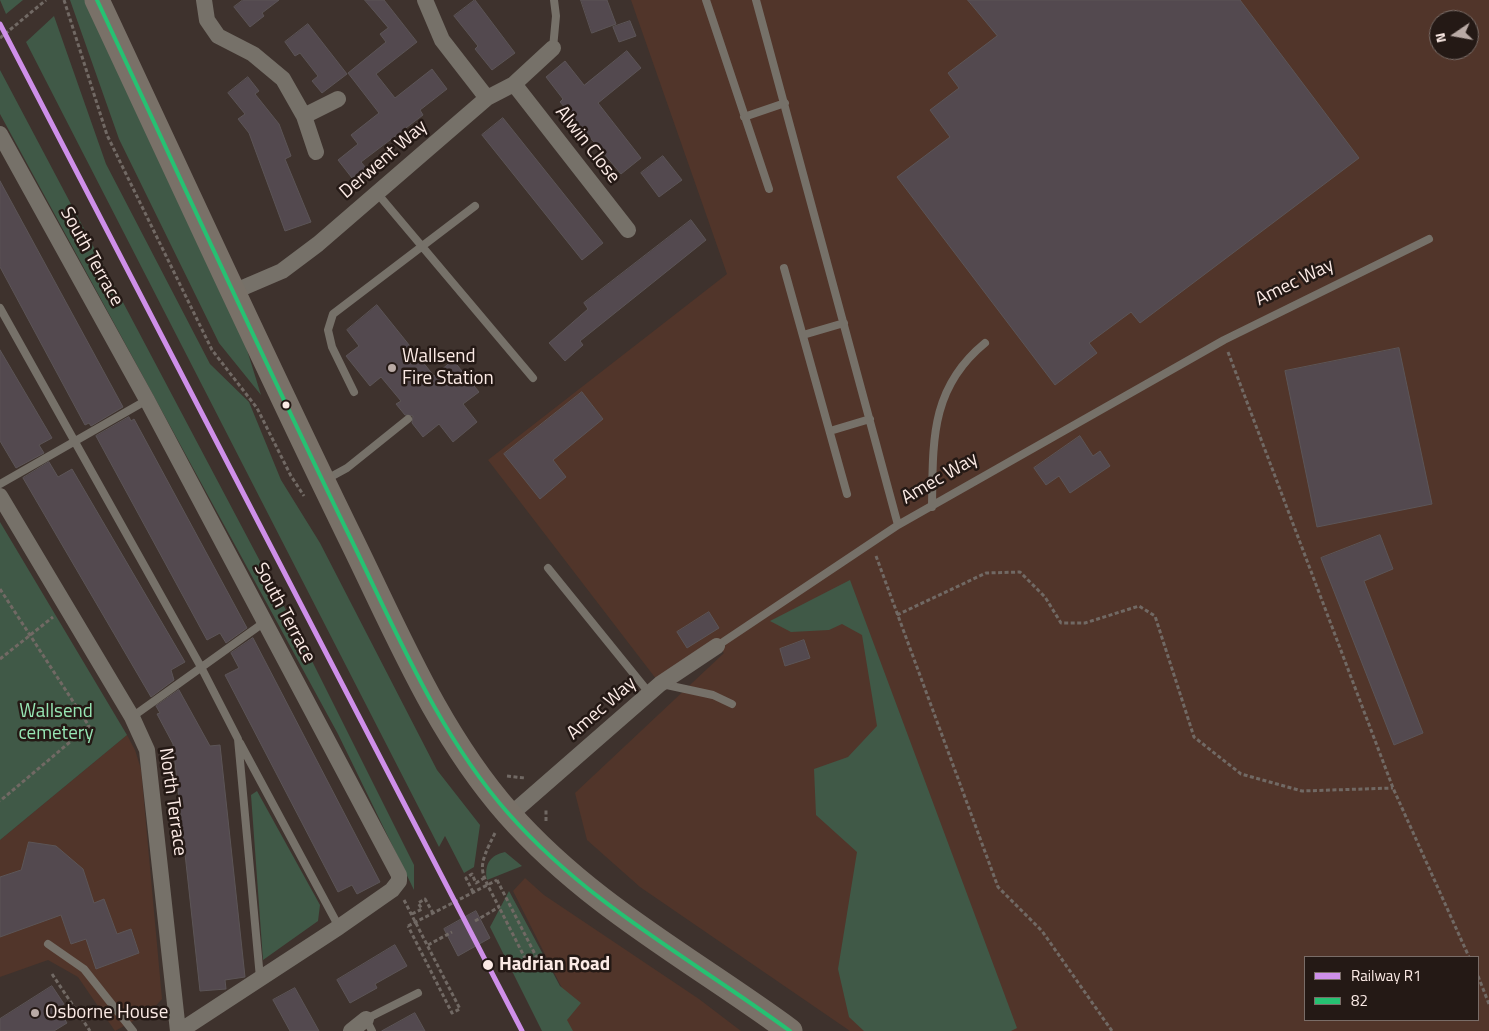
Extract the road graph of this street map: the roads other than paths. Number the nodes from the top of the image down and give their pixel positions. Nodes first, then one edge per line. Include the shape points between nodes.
1 (97, 0) edge
2 (204, 0) edge
3 (426, 0) edge
4 (554, 0) edge
5 (706, 0) edge
6 (756, 0) edge
7 (553, 48) joint
8 (514, 84) junction
9 (487, 98) junction
10 (338, 99) dead end
11 (784, 103) junction
12 (304, 116) junction
13 (744, 117) junction
14 (0, 134) edge
15 (316, 152) dead end
16 (769, 189) dead end
17 (377, 193) junction
18 (475, 206) dead end
19 (628, 230) dead end
20 (1429, 239) dead end
21 (423, 247) junction
22 (784, 268) dead end
23 (233, 292) junction
24 (0, 308) edge
25 (844, 323) junction
26 (803, 335) junction
27 (985, 343) dead end
28 (533, 378) dead end
29 (354, 392) dead end
30 (147, 400) junction
31 (408, 419) dead end
32 (870, 419) junction
33 (830, 431) junction
34 (76, 441) junction
35 (323, 481) junction
36 (0, 484) edge
37 (847, 494) dead end
38 (0, 496) edge
39 (932, 507) junction
40 (898, 525) junction
41 (548, 568) dead end
42 (266, 621) junction
43 (716, 646) joint
44 (201, 667) junction
45 (655, 689) junction
46 (732, 704) dead end
47 (132, 717) junction
48 (238, 739) junction
49 (503, 822) junction
50 (339, 927) junction
51 (48, 944) dead end
52 (260, 980) junction
53 (418, 993) dead end
54 (369, 1025) edge
55 (133, 1031) edge
56 (179, 1031) edge
57 (351, 1031) edge
58 (790, 1031) edge

1 - 23 main road
2 - 12 street via 207,20 218,36 253,54 283,79
3 - 9 street via 442,40
4 - 7 lane
5 - 13 lane
6 - 11 lane
7 - 8 street, Derwent Way
8 - 9 street, Derwent Way
8 - 19 street, Alwin Close
9 - 17 street, Derwent Way
10 - 12 street
11 - 13 lane
11 - 25 lane
12 - 15 street
13 - 16 lane
14 - 30 street, South Terrace
17 - 21 lane
17 - 23 street, Derwent Way via 282,271
18 - 21 lane
20 - 39 lane, Amec Way via 1224,340
21 - 28 lane
21 - 29 lane via 333,314 328,330 332,347
22 - 26 lane
23 - 35 main road
24 - 34 lane
25 - 26 lane
25 - 32 lane
26 - 33 lane
27 - 39 lane via 956,374 938,411
30 - 34 lane
30 - 42 street, South Terrace
31 - 35 lane via 347,468
32 - 33 lane
32 - 40 lane
33 - 37 lane
34 - 36 lane
34 - 44 lane
35 - 49 main road via 430,698
38 - 47 street, North Terrace
39 - 40 lane, Amec Way
40 - 43 lane, Amec Way
41 - 45 lane
42 - 44 lane
42 - 50 street, South Terrace via 400,875 392,890
43 - 45 street, Amec Way
44 - 47 lane
44 - 48 lane
45 - 46 lane via 712,695
45 - 49 street, Amec Way
47 - 56 street, North Terrace via 142,735 150,764
48 - 50 lane
48 - 52 lane
49 - 58 main road via 609,907
50 - 52 street, South Terrace
51 - 55 lane via 84,969
52 - 56 street, South Terrace
53 - 54 lane
54 - 57 street

